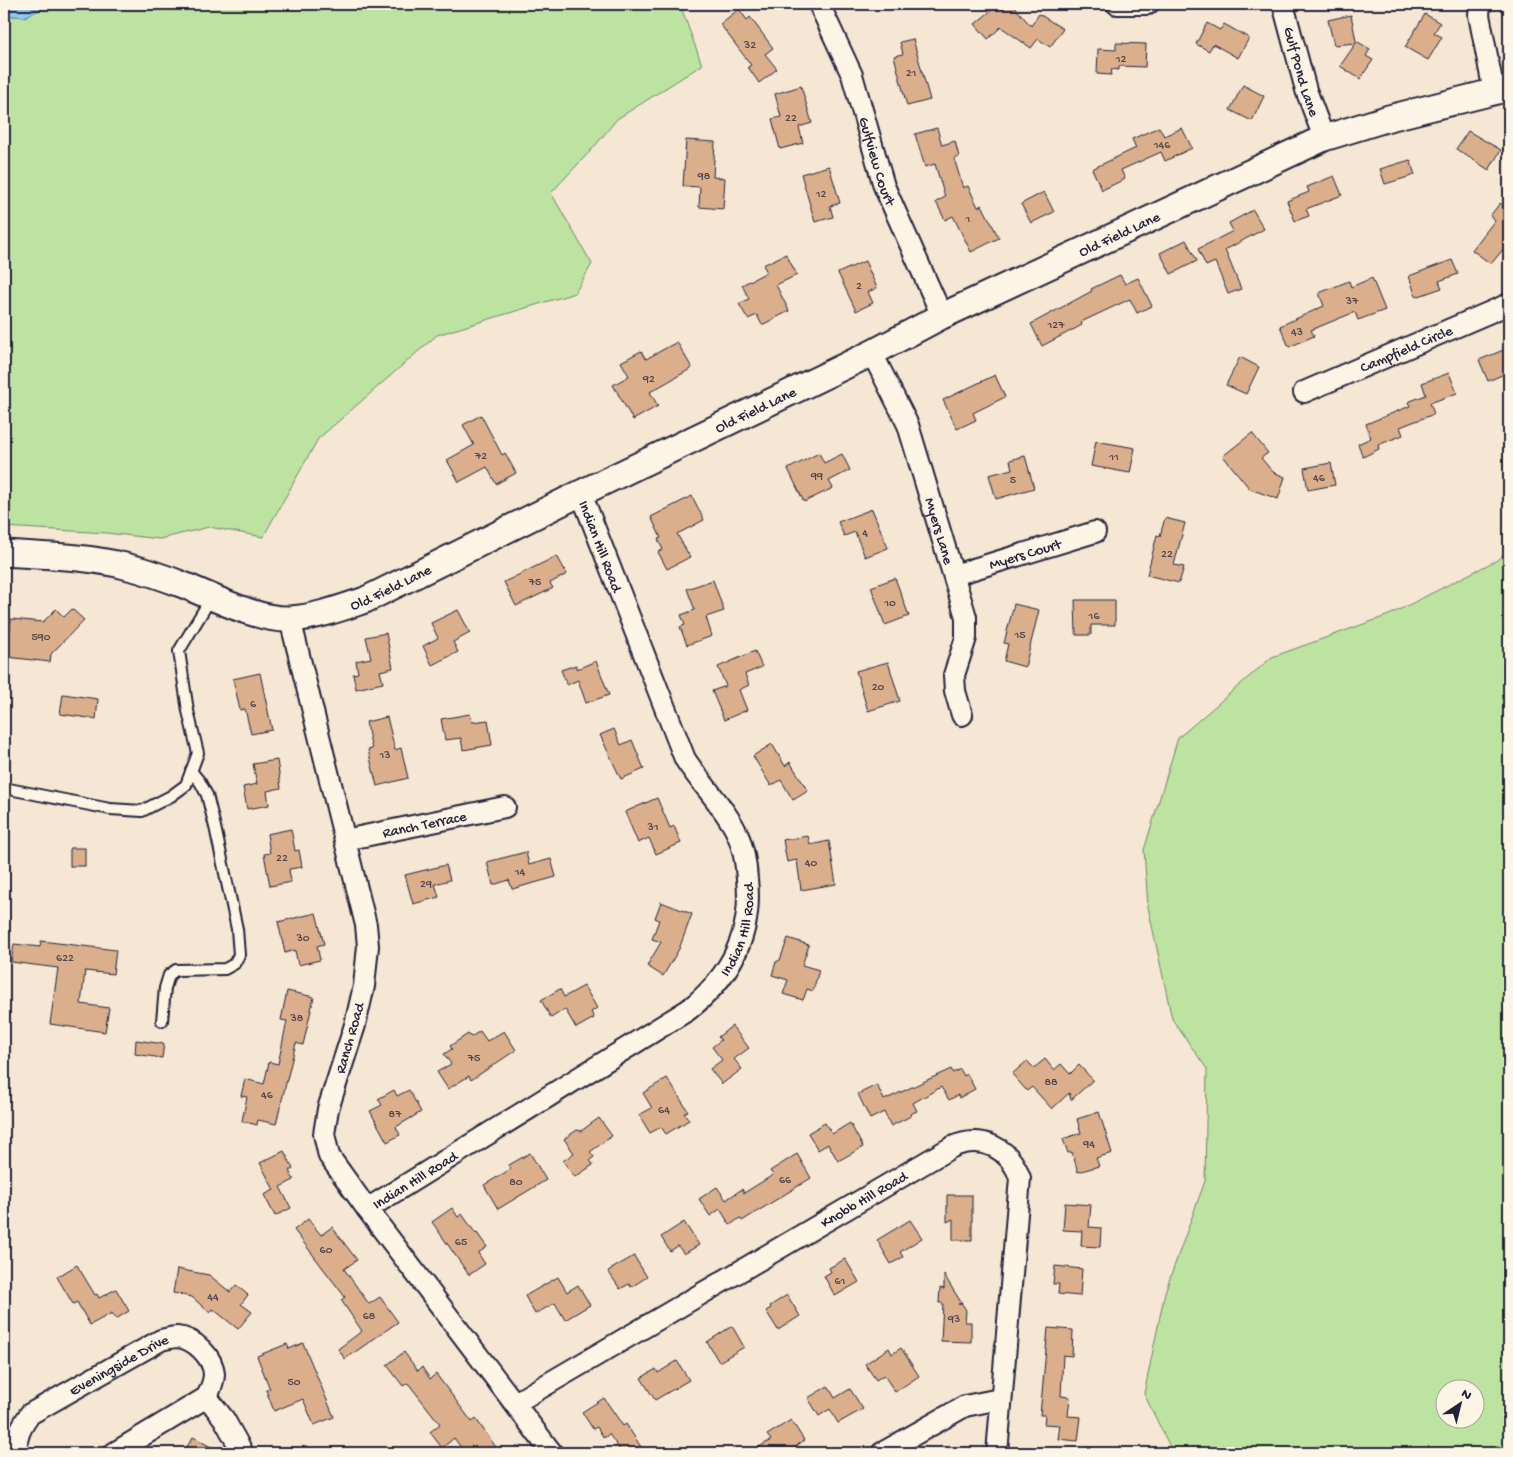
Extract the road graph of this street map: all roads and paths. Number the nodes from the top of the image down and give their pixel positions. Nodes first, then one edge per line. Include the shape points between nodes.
1 (820, 4) edge
2 (1117, 4) edge
3 (1148, 4) edge
4 (1283, 4) edge
5 (1480, 4) edge
6 (1501, 90) edge
7 (1324, 138) junction
8 (1509, 304) edge
9 (942, 316) junction
10 (872, 353) junction
11 (1304, 392) dead end
12 (581, 493) junction
13 (1095, 532) dead end
14 (4, 553) edge
15 (954, 575) junction
16 (211, 598) junction
17 (290, 619) junction
18 (962, 715) dead end
19 (191, 772) junction
20 (4, 788) edge
21 (505, 807) dead end
22 (345, 840) junction
23 (162, 1021) dead end
24 (367, 1209) junction
25 (207, 1397) junction
26 (1000, 1399) junction
27 (515, 1403) junction
28 (17, 1453) edge
29 (114, 1453) edge
30 (243, 1453) edge
31 (552, 1453) edge
32 (882, 1453) edge
33 (996, 1453) edge

1 - 9 street, Gulfview Court via 852,74 884,186
2 - 3 street
4 - 7 street, Gulf Pond Lane via 1306,90
5 - 6 street, Old Field Lane via 1479,15
6 - 7 street, Old Field Lane
7 - 9 street, Old Field Lane
8 - 11 street, Campfield Circle
9 - 10 street, Old Field Lane
10 - 12 street, Old Field Lane
10 - 15 street, Myers Lane via 908,425
12 - 17 street, Old Field Lane via 365,600 328,613
12 - 24 street, Indian Hill Road via 685,760 736,831 746,864 749,896 745,929 739,947 719,980 688,1010
13 - 15 street, Myers Court
14 - 16 street, Old Field Lane via 90,558 124,565 158,575
15 - 18 street, Myers Lane via 966,617 966,638 954,675
16 - 17 street, Old Field Lane
16 - 19 lane via 179,651 198,753
17 - 22 street, Ranch Road
19 - 20 lane via 186,785 142,811
19 - 23 lane via 207,795 237,929 239,955 226,969 176,970 170,975 165,988
21 - 22 street, Ranch Terrace
22 - 24 street, Ranch Road via 368,946 355,1025 328,1110 324,1134 329,1156
24 - 27 street, Ranch Road
25 - 28 street, Eveningside Drive via 214,1373 210,1360 192,1342 177,1337 161,1340 30,1414 16,1440
25 - 29 street
25 - 30 street
26 - 27 street, Knobb Hill Road via 1020,1178 1008,1156 991,1145 972,1141 952,1147
26 - 32 street via 965,1406
26 - 33 street, Knobb Hill Road
27 - 31 street

